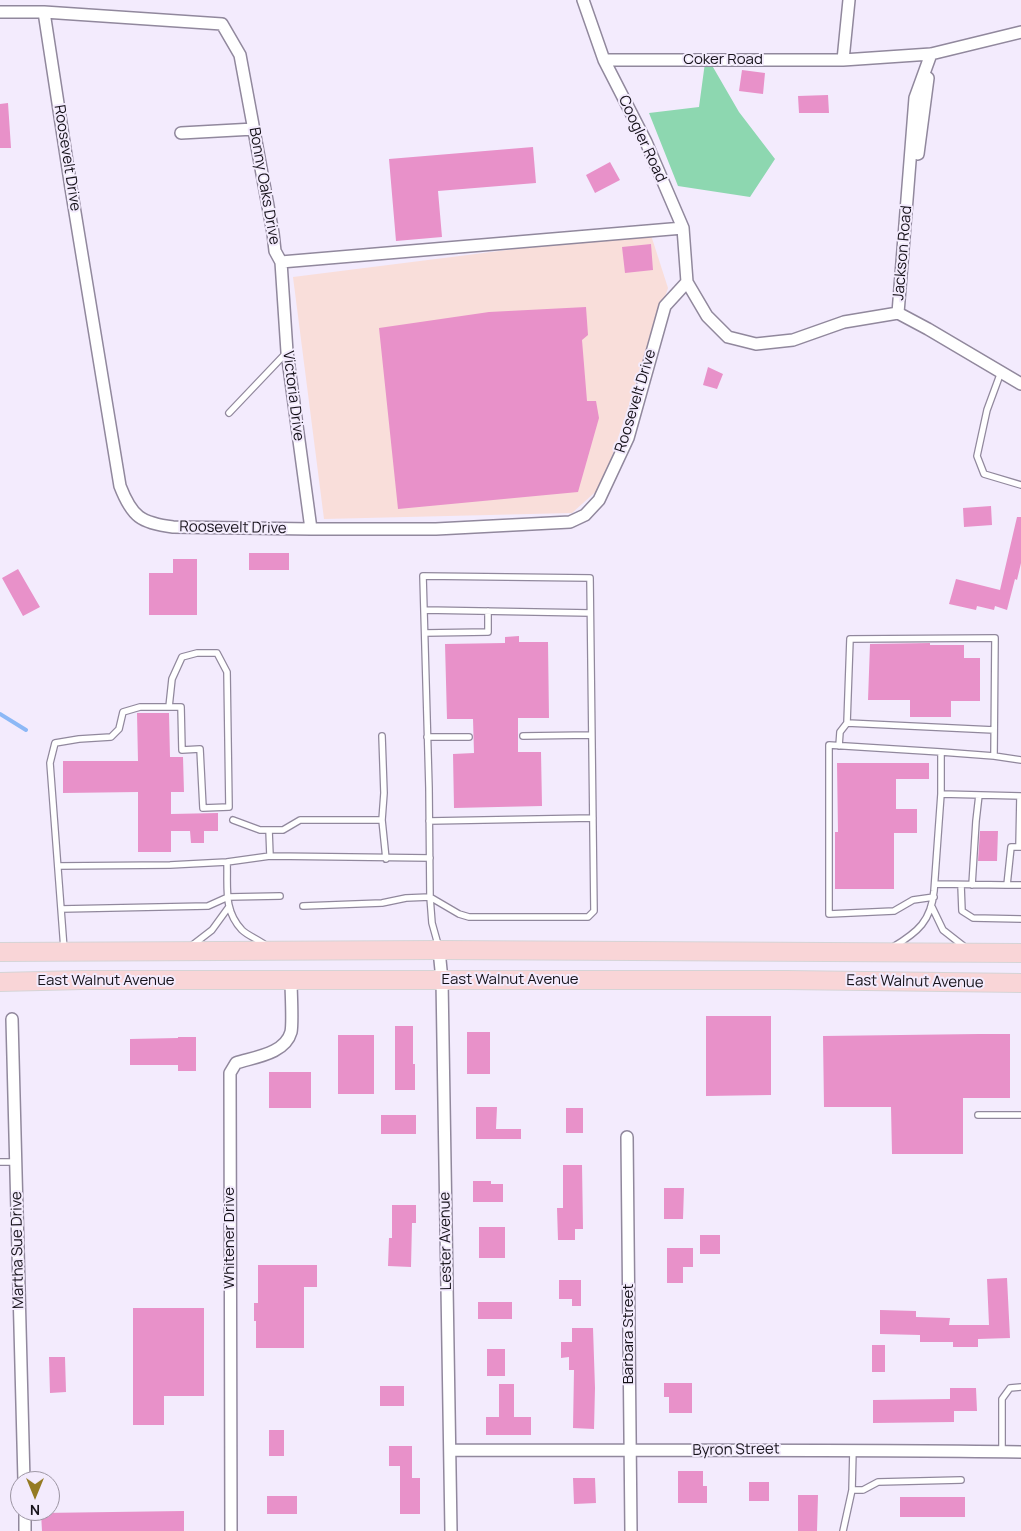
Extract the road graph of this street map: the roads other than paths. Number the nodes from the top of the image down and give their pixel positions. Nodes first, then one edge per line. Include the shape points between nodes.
1 (582, 0) edge
2 (849, 0) edge
3 (0, 12) edge
4 (44, 12) junction
5 (1021, 32) edge
6 (931, 54) junction
7 (604, 60) junction
8 (843, 60) junction
9 (254, 129) junction
10 (181, 133) dead end
11 (683, 228) junction
12 (281, 262) junction
13 (687, 282) junction
14 (898, 313) junction
15 (287, 352) junction
16 (1001, 372) junction
17 (1021, 384) edge
18 (229, 413) dead end
19 (1021, 484) edge
20 (311, 529) junction
21 (424, 610) junction
22 (488, 611) junction
23 (590, 613) junction
24 (424, 633) junction
25 (169, 707) junction
26 (846, 723) junction
27 (994, 730) junction
28 (591, 735) junction
29 (382, 736) dead end
30 (523, 736) dead end
31 (428, 737) junction
32 (469, 737) dead end
33 (839, 746) junction
34 (942, 752) junction
35 (994, 756) junction
36 (1021, 760) edge
37 (941, 794) junction
38 (979, 795) junction
39 (1020, 796) edge
40 (593, 818) junction
41 (233, 820) dead end
42 (382, 820) junction
43 (429, 821) junction
44 (269, 830) junction
45 (1020, 847) edge
46 (270, 856) junction
47 (430, 858) junction
48 (386, 859) junction
49 (227, 862) junction
50 (58, 866) junction
51 (935, 884) junction
52 (961, 884) junction
53 (972, 884) junction
54 (1007, 884) junction
55 (1021, 885) edge
56 (280, 896) dead end
57 (228, 897) junction
58 (430, 897) junction
59 (934, 897) junction
60 (303, 906) dead end
61 (932, 907) junction
62 (228, 908) junction
63 (61, 909) junction
64 (1021, 919) edge
65 (185, 950) junction
66 (439, 950) junction
67 (64, 951) junction
68 (272, 951) junction
69 (887, 951) junction
70 (0, 952) edge
71 (972, 952) junction
72 (1021, 952) edge
73 (442, 980) junction
74 (291, 981) junction
75 (0, 982) edge
76 (1021, 983) edge
77 (12, 1019) dead end
78 (978, 1115) dead end
79 (1021, 1115) edge
80 (627, 1136) dead end
81 (0, 1162) edge
82 (16, 1162) junction
83 (1021, 1387) edge
84 (450, 1450) junction
85 (853, 1450) junction
86 (630, 1451) junction
87 (1002, 1452) junction
88 (1021, 1452) edge
89 (24, 1471) edge
90 (961, 1480) dead end
91 (852, 1490) junction
92 (231, 1531) edge
93 (451, 1531) edge
94 (631, 1531) edge
95 (843, 1531) edge

1 - 7 street, Coogler Road
2 - 8 street
3 - 4 street, Bonny Oaks Drive
4 - 9 street, Bonny Oaks Drive via 222,24 240,55
4 - 20 street, Roosevelt Drive via 119,477 126,501 137,516 152,524
5 - 6 street
6 - 8 street
6 - 14 street, Jackson Road
7 - 8 street, Coker Road
7 - 11 street, Coogler Road via 646,142
9 - 10 street
9 - 12 street, Bonny Oaks Drive via 275,251
11 - 12 street, Bonny Oaks Drive
11 - 13 street, Coogler Road
12 - 15 street, Victoria Drive
13 - 14 street via 707,316 728,337 756,344 793,340 844,322
13 - 20 street, Roosevelt Drive via 665,306 628,438 599,500 585,515 570,522
14 - 16 street
15 - 18 lane
15 - 20 street, Victoria Drive
16 - 17 street
16 - 19 lane via 987,410 977,456 984,474
21 - 22 lane
21 - 23 lane via 423,576 590,578
21 - 24 lane
22 - 23 lane
22 - 24 lane via 488,632
23 - 28 lane
24 - 31 lane
25 - 25 lane via 181,707 182,750 200,749 203,808 229,807 227,672 217,653 182,657 172,679
25 - 50 lane via 140,707 123,712 119,729 111,737 55,743 50,763
26 - 27 lane
26 - 27 lane via 850,639 994,638
26 - 33 lane via 840,732
27 - 35 lane
28 - 30 lane
28 - 40 lane
29 - 42 lane
31 - 32 lane
31 - 43 lane
33 - 34 lane
33 - 59 lane via 829,745 829,914 894,911 913,900
34 - 35 lane
34 - 37 lane
35 - 36 lane
37 - 38 lane
37 - 51 lane
38 - 39 lane
38 - 53 lane
39 - 45 lane
40 - 43 lane
40 - 58 lane via 594,911 588,917 469,917
41 - 44 lane
42 - 44 lane via 300,820 283,830
42 - 48 lane
43 - 47 lane
44 - 46 lane
45 - 54 lane via 1011,847
46 - 48 lane
46 - 49 lane
47 - 48 lane
47 - 58 lane
49 - 50 lane
49 - 57 lane
50 - 63 lane
51 - 52 lane
51 - 59 lane
52 - 53 lane
52 - 64 lane via 962,911 973,918
53 - 54 lane
54 - 55 lane
56 - 57 lane
57 - 62 lane
57 - 63 lane via 208,906
58 - 60 lane via 382,903
58 - 66 lane
59 - 61 lane
61 - 69 lane via 922,927
61 - 71 lane via 943,930
62 - 65 lane via 212,930
62 - 68 lane via 241,929
63 - 67 lane
65 - 67 main road, East Walnut Avenue
65 - 68 main road, East Walnut Avenue
66 - 68 main road, East Walnut Avenue
66 - 69 main road, East Walnut Avenue
66 - 73 street, Lester Avenue
67 - 70 main road, East Walnut Avenue
69 - 71 main road, East Walnut Avenue
71 - 72 main road, East Walnut Avenue
73 - 74 main road, East Walnut Avenue
73 - 76 main road, East Walnut Avenue
73 - 84 street, Lester Avenue
74 - 75 main road, East Walnut Avenue
74 - 92 street, Whitener Drive via 291,1031 285,1042 276,1050 236,1063 230,1073
77 - 82 street, Martha Sue Drive
78 - 79 lane
80 - 86 street, Barbara Street
81 - 82 lane
82 - 89 street, Martha Sue Drive
83 - 87 lane via 1010,1388 1002,1399
84 - 86 street, Byron Street
84 - 93 street, Lester Avenue
85 - 86 street, Byron Street
85 - 87 street, Byron Street
85 - 91 lane
86 - 94 street, Barbara Street
87 - 88 street, Byron Street
90 - 91 lane via 878,1482 863,1490
91 - 95 lane

